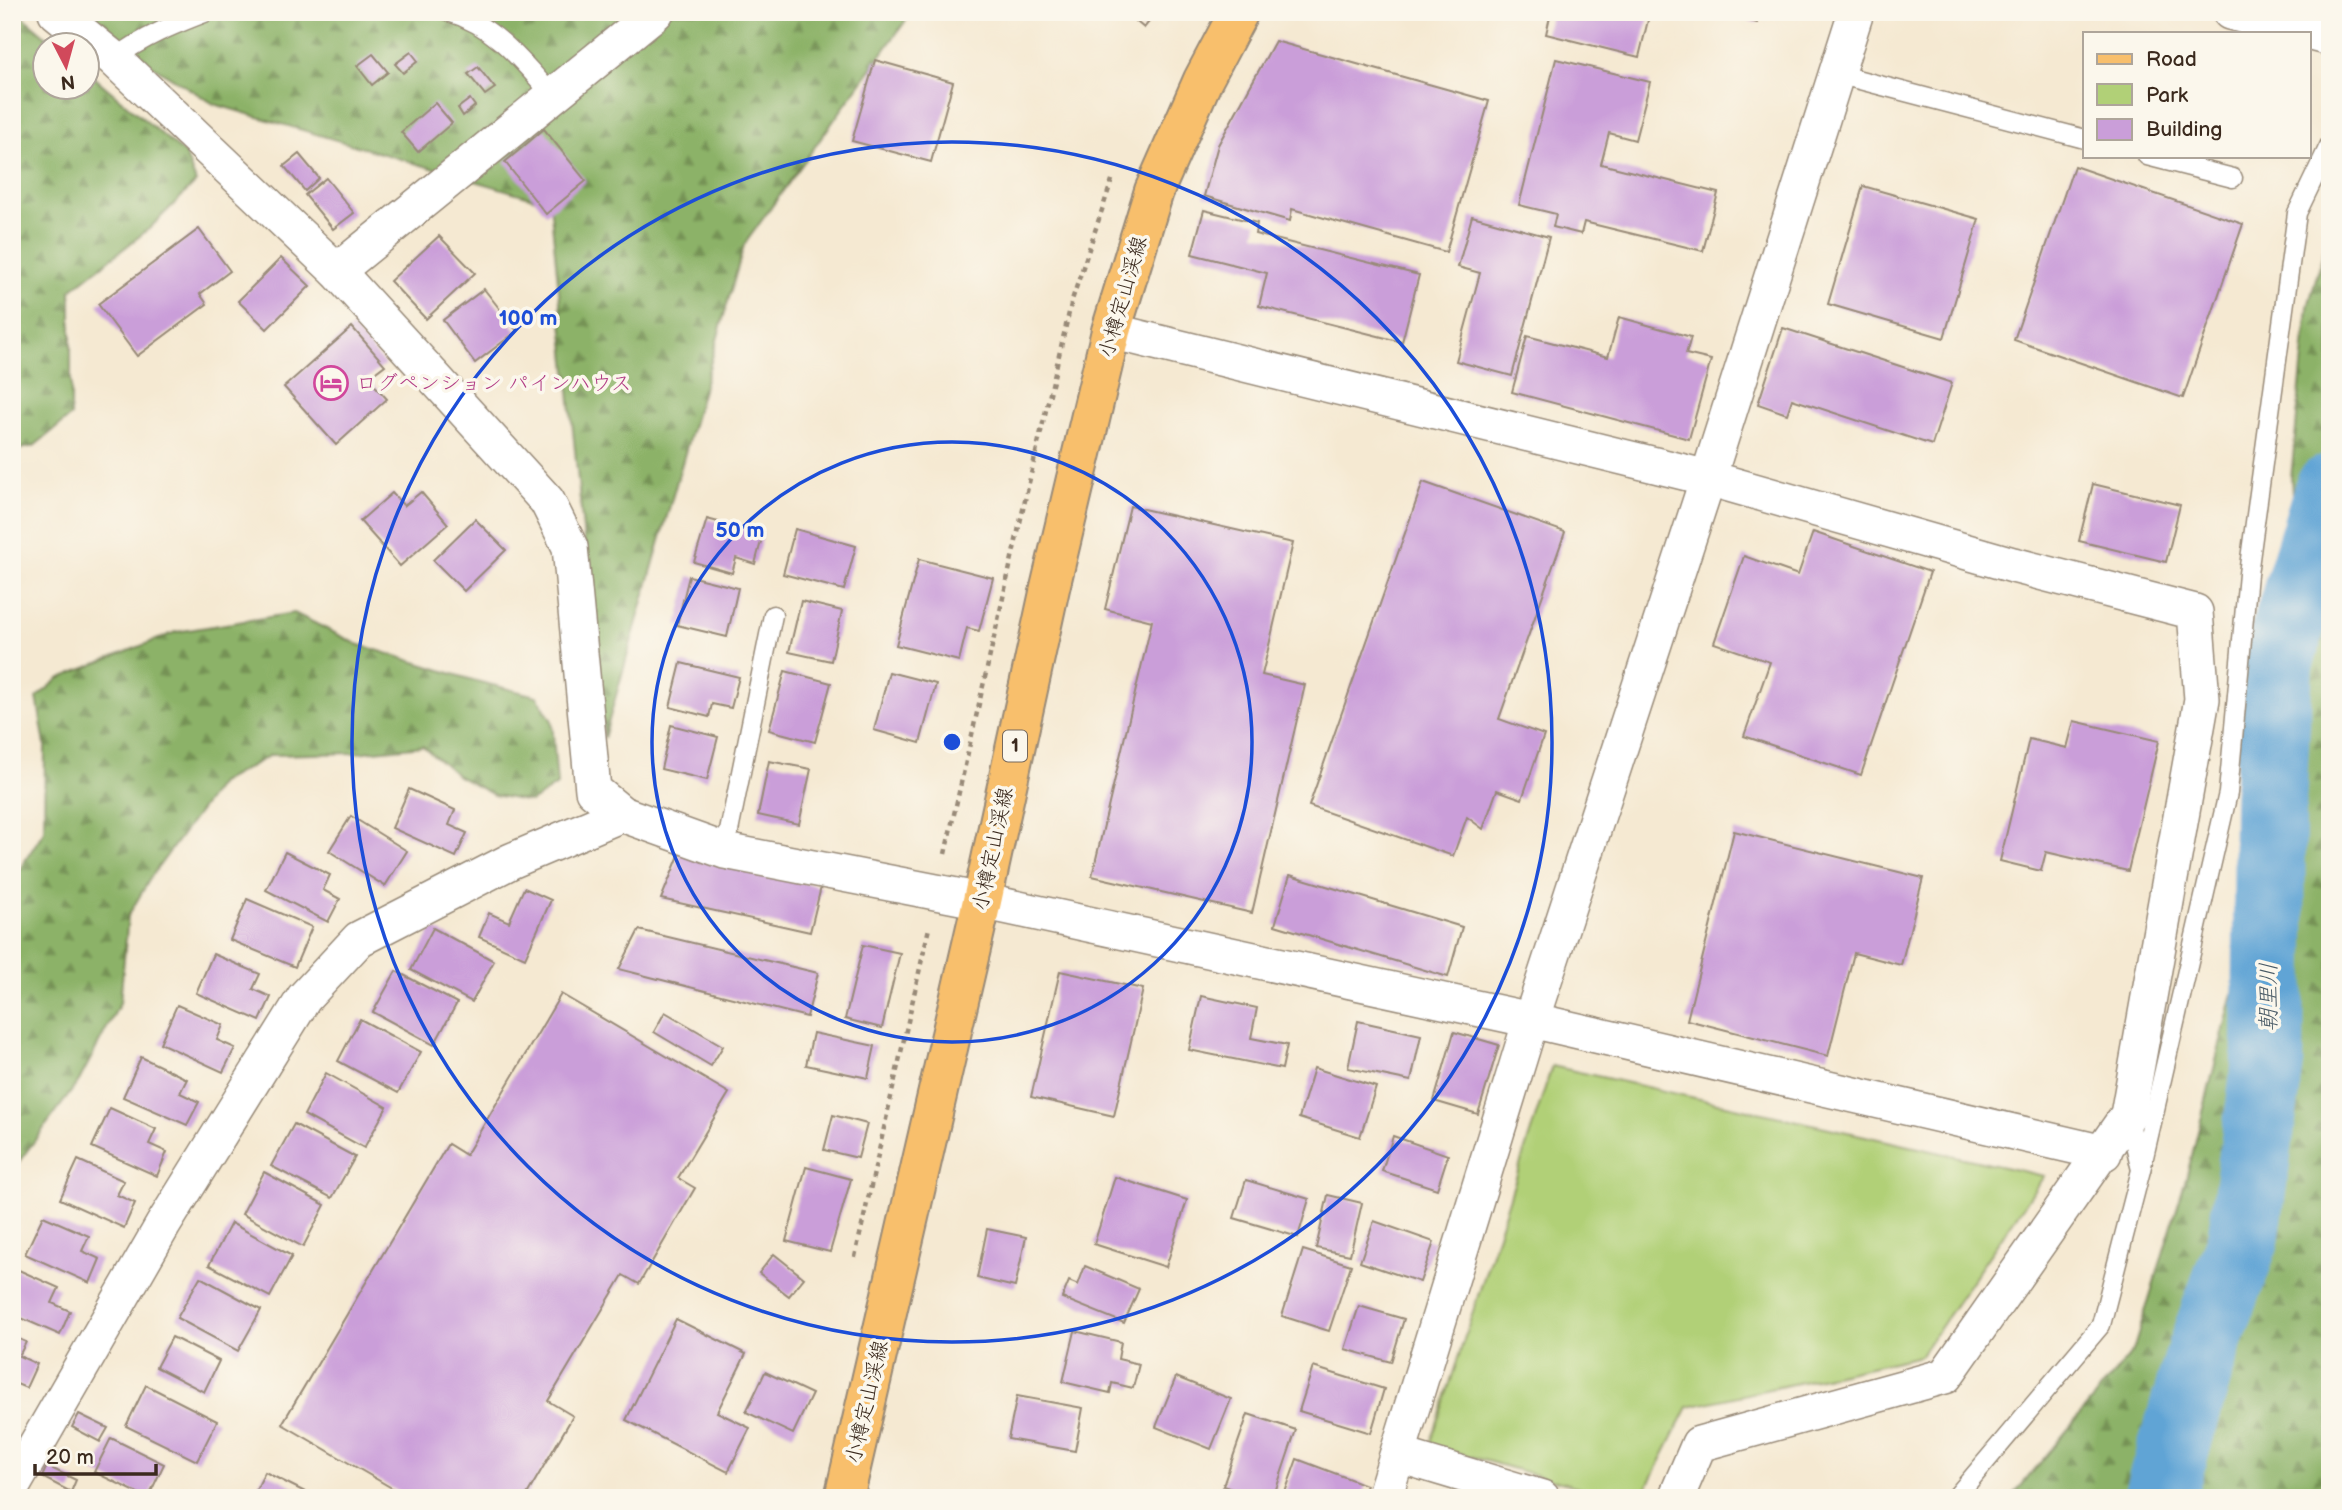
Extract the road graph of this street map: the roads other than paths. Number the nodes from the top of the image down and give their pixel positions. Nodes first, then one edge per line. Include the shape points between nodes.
1 (56, 12) edge
2 (207, 12) edge
3 (449, 12) edge
4 (656, 12) edge
5 (1239, 12) edge
6 (1856, 12) edge
7 (2230, 12) edge
8 (2307, 32) edge
9 (2310, 33) edge
10 (2330, 38) edge
11 (114, 59) junction
12 (1836, 74) junction
13 (553, 96) junction
14 (2083, 138) edge
15 (2330, 144) edge
16 (2155, 158) edge
17 (2233, 178) dead end
18 (337, 271) junction
19 (1111, 331) junction
20 (1708, 478) junction
21 (773, 615) dead end
22 (622, 814) junction
23 (725, 851) junction
24 (982, 901) junction
25 (1531, 1020) junction
26 (2129, 1115) junction
27 (2104, 1153) junction
28 (2141, 1170) junction
29 (1399, 1455) junction
30 (12, 1488) edge
31 (844, 1498) edge
32 (1384, 1498) edge
33 (1542, 1498) edge
34 (1676, 1498) edge
35 (1955, 1498) edge

1 - 11 street
2 - 11 lane via 137,42
3 - 13 lane via 489,31
4 - 13 street
5 - 19 main road, 小樽定山渓線 / 1 via 1154,191
6 - 12 street
7 - 8 street
9 - 10 street
11 - 18 street
12 - 14 lane
12 - 20 street
13 - 18 street
15 - 28 lane via 2297,213 2248,574 2228,793
16 - 17 lane
18 - 22 street via 547,501 570,547 593,790
19 - 20 street
19 - 24 main road, 小樽定山渓線 / 1
20 - 25 street
20 - 26 street via 2195,612 2203,699
21 - 23 lane
22 - 23 street
22 - 30 street via 511,861 359,939 304,998 163,1225
23 - 24 street
24 - 25 street
24 - 31 main road, 小樽定山渓線 / 1
25 - 27 street
25 - 29 street
26 - 27 street
26 - 28 lane
27 - 34 street via 1945,1376 1699,1444
28 - 35 lane via 2102,1325
29 - 32 street
29 - 33 street

